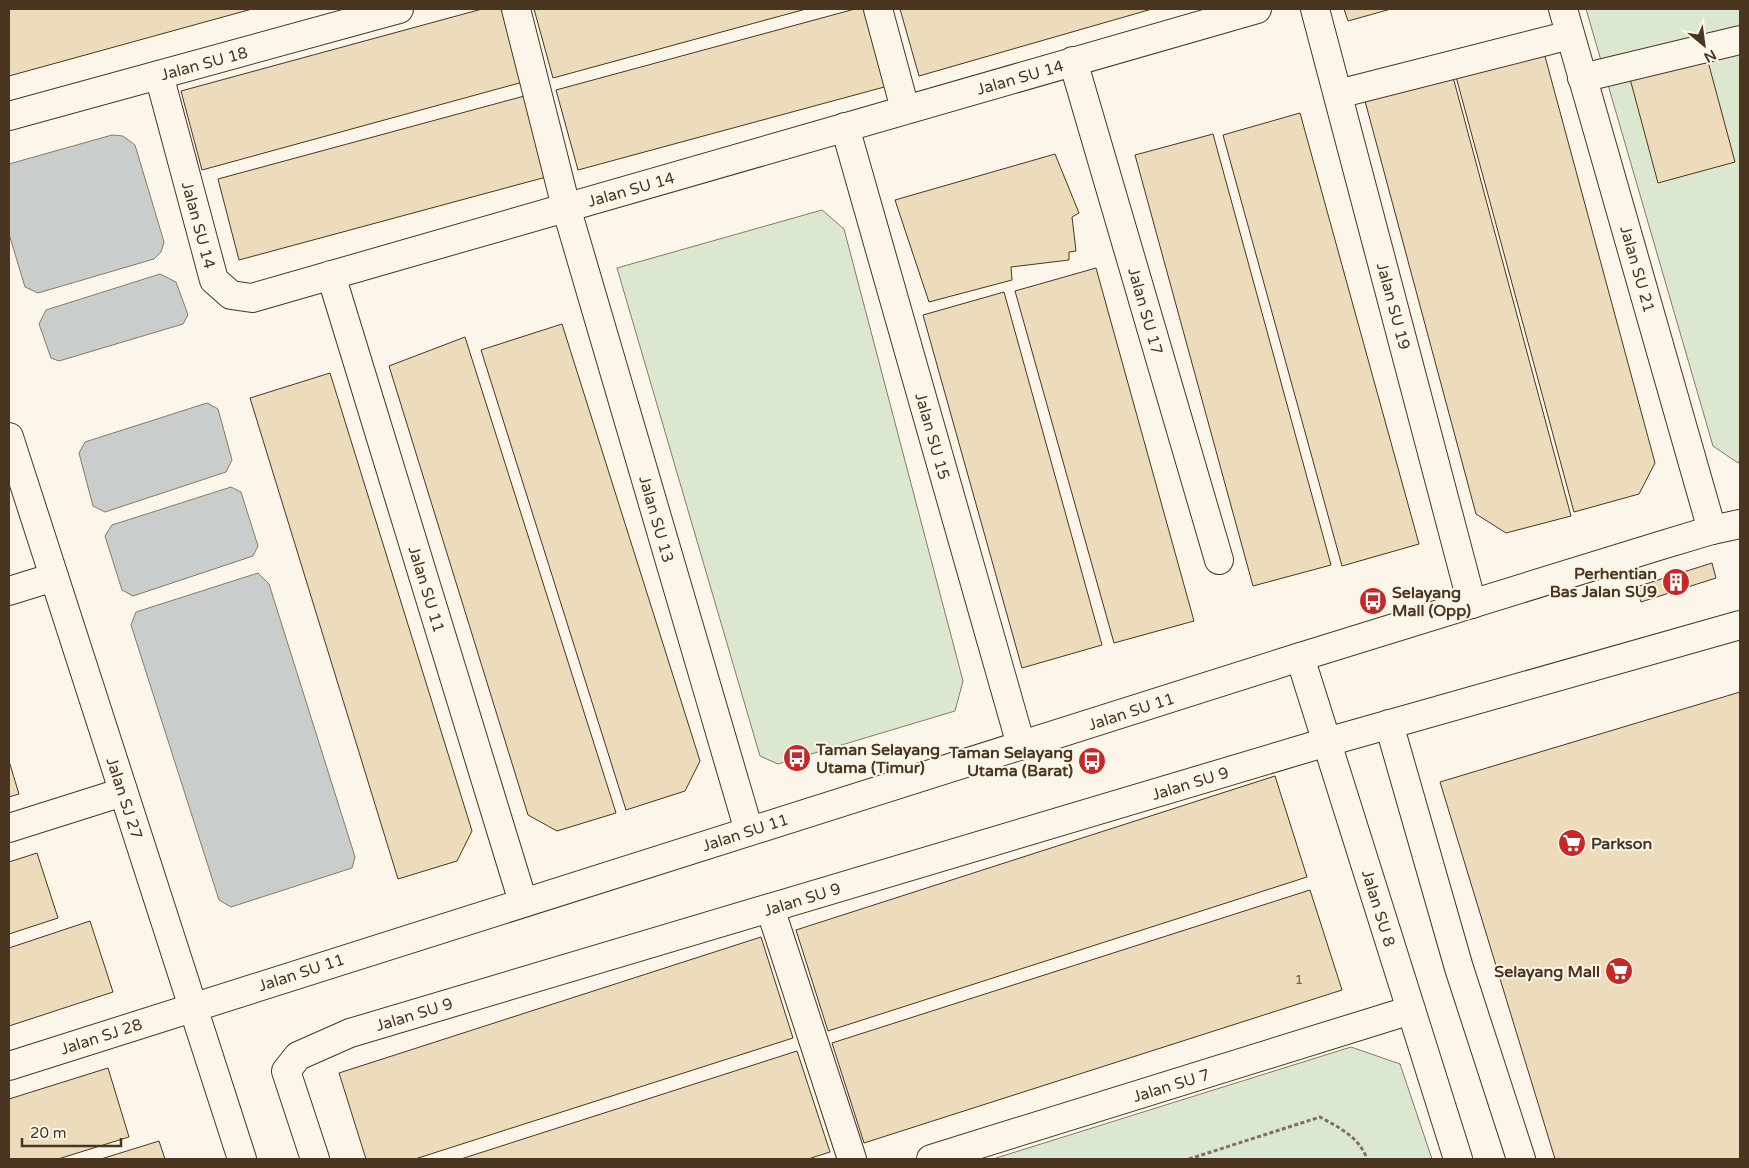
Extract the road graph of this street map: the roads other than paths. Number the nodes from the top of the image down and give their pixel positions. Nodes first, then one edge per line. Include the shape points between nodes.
1 (399, 9) edge
2 (516, 9) edge
3 (878, 9) edge
4 (1256, 9) edge
5 (1315, 9) edge
6 (1563, 9) edge
7 (349, 16) edge
8 (1570, 35) junction
9 (1740, 40) edge
10 (1073, 62) junction
11 (159, 75) junction
12 (1582, 78) junction
13 (1338, 94) junction
14 (905, 110) junction
15 (9, 116) edge
16 (845, 127) junction
17 (566, 207) junction
18 (331, 275) junction
19 (9, 437) edge
20 (1740, 524) edge
21 (1712, 530) junction
22 (1219, 560) dead end
23 (54, 577) junction
24 (9, 591) edge
25 (1472, 604) junction
26 (1740, 624) edge
27 (1300, 657) junction
28 (1389, 724) junction
29 (1326, 742) junction
30 (1022, 745) junction
31 (123, 792) junction
32 (9, 828) edge
33 (748, 831) junction
34 (523, 902) junction
35 (770, 908) junction
36 (192, 1007) junction
37 (1411, 1010) junction
38 (9, 1066) edge
39 (242, 1159) edge
40 (315, 1159) edge
41 (852, 1159) edge
42 (932, 1159) edge
43 (1458, 1159) edge
44 (1521, 1159) edge

1 - 7 street, Jalan SU 18
2 - 17 street, Jalan SU 13
3 - 14 street
4 - 10 street, Jalan SU 14
5 - 13 street, Jalan SU 19
6 - 8 street, Jalan SU 21
7 - 11 street, Jalan SU 18
8 - 12 street, Jalan SU 21
8 - 13 street
9 - 12 street
10 - 14 street, Jalan SU 14
10 - 22 street, Jalan SU 17
11 - 15 street, Jalan SU 18
11 - 18 street, Jalan SU 14 via 214,280 231,295 252,298
12 - 21 street, Jalan SU 21
13 - 25 street, Jalan SU 19
14 - 16 street, Jalan SU 14
16 - 17 street, Jalan SU 14
16 - 30 street, Jalan SU 15
17 - 18 street, Jalan SU 14
17 - 33 street, Jalan SU 13
18 - 34 street, Jalan SU 11
19 - 23 street, Jalan SJ 27
20 - 21 street, Jalan SU 11
21 - 25 street, Jalan SU 11
23 - 24 street
23 - 31 street, Jalan SJ 27
25 - 27 street, Jalan SU 11
26 - 28 street, Jalan SU 9
27 - 29 street, Jalan SU 8
27 - 30 street, Jalan SU 11
28 - 29 street, Jalan SU 9
28 - 44 street via 1459,968
29 - 35 street, Jalan SU 9
29 - 37 street, Jalan SU 8
30 - 33 street, Jalan SU 11
31 - 32 street
31 - 36 street, Jalan SJ 27
33 - 34 street, Jalan SU 11
34 - 36 street, Jalan SU 11
35 - 40 street, Jalan SU 9 via 350,1033 298,1056 286,1072
35 - 41 street
36 - 38 street, Jalan SJ 28
36 - 39 street, Jalan SJ 27
37 - 42 street, Jalan SU 7
37 - 43 street, Jalan SU 8

